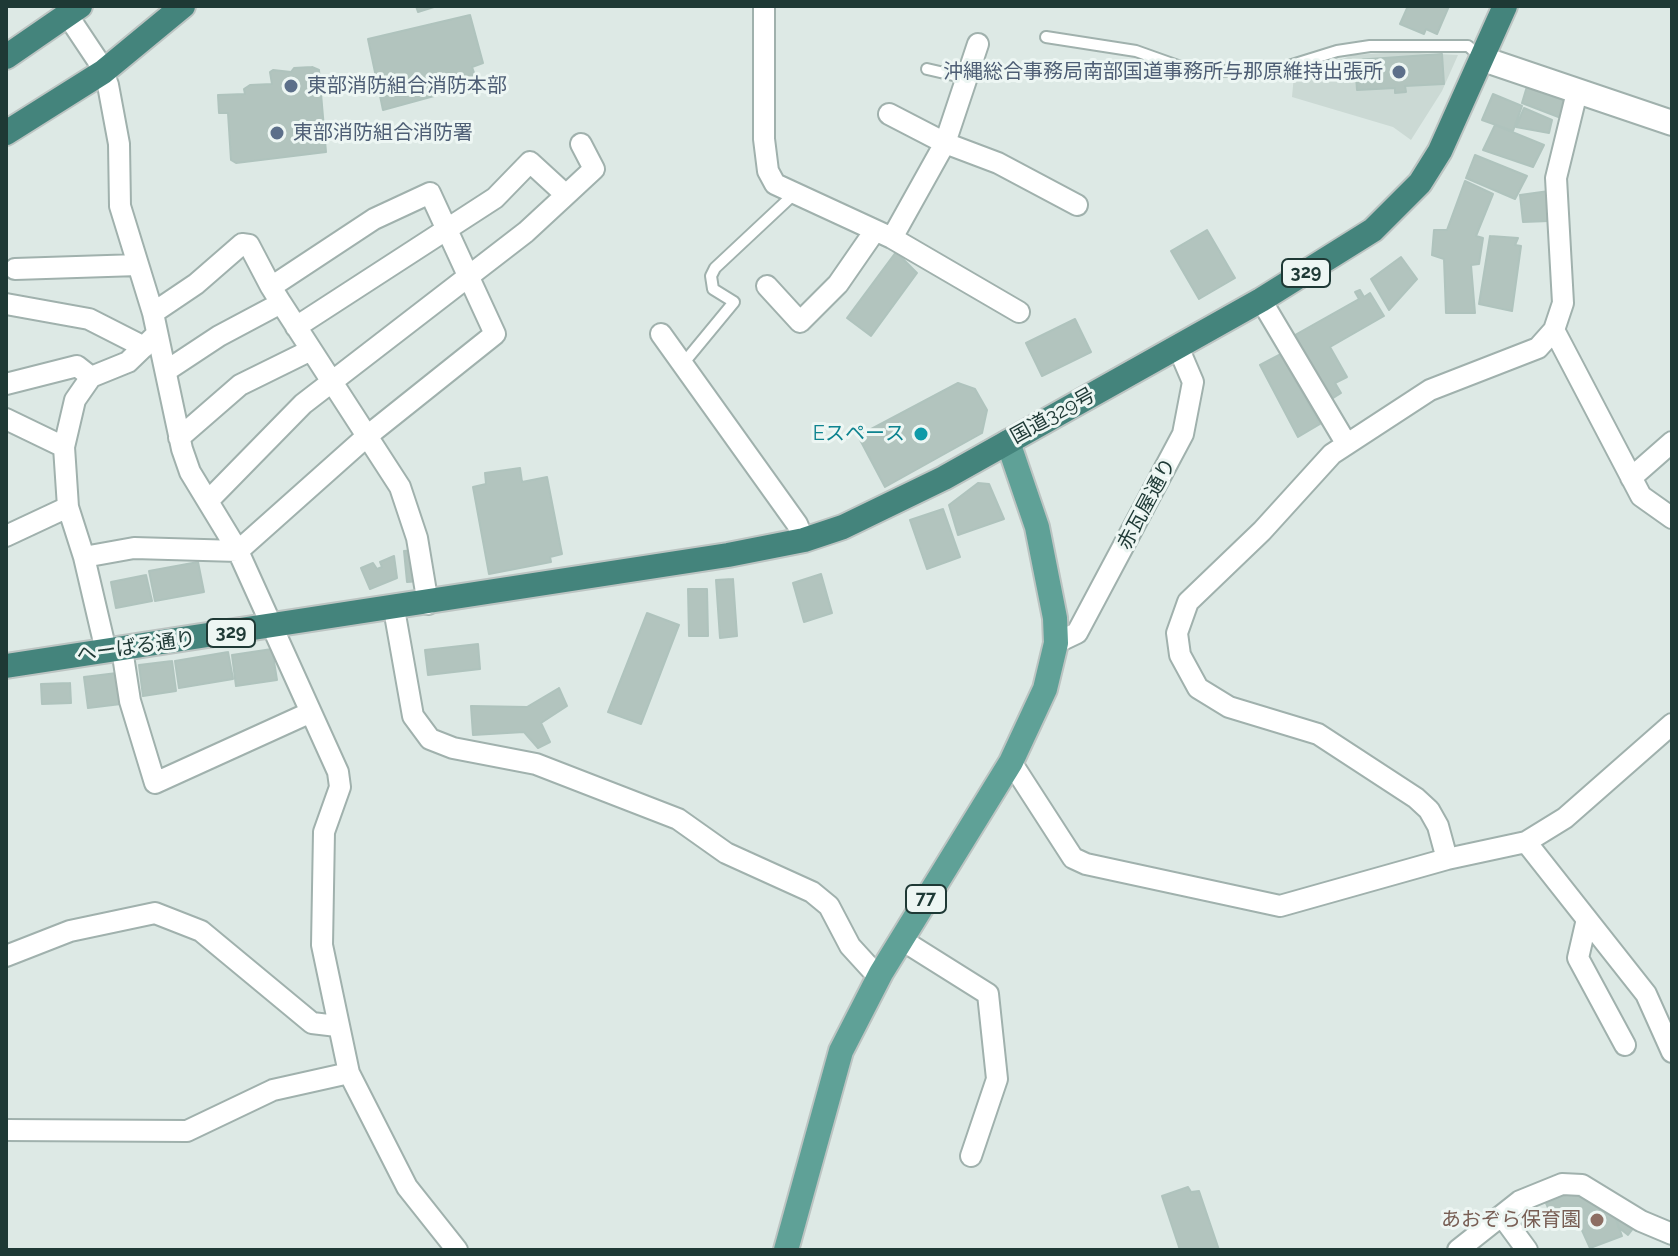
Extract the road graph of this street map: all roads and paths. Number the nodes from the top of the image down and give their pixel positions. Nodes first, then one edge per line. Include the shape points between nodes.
1 (183, 6) edge
2 (764, 6) edge
3 (1505, 6) edge
4 (74, 11) edge
5 (1046, 37) dead end
6 (978, 44) dead end
7 (6, 57) edge
8 (1483, 59) junction
9 (927, 69) dead end
10 (103, 72) junction
11 (966, 78) junction
12 (1577, 92) junction
13 (889, 114) dead end
14 (1672, 123) edge
15 (6, 133) edge
16 (945, 143) junction
17 (581, 144) dead end
18 (566, 195) junction
19 (793, 195) junction
20 (1077, 205) dead end
21 (444, 228) junction
22 (883, 235) junction
23 (138, 265) junction
24 (15, 269) dead end
25 (467, 275) junction
26 (767, 286) dead end
27 (276, 295) junction
28 (1261, 300) junction
29 (6, 304) edge
30 (1019, 312) dead end
31 (296, 327) junction
32 (1554, 330) junction
33 (151, 331) junction
34 (661, 334) dead end
35 (1178, 347) junction
36 (309, 351) junction
37 (682, 365) junction
38 (166, 371) junction
39 (91, 377) junction
40 (330, 382) junction
41 (6, 384) edge
42 (6, 419) edge
43 (366, 437) junction
44 (179, 438) junction
45 (1008, 442) junction
46 (1672, 442) edge
47 (1346, 443) junction
48 (64, 447) junction
49 (1631, 478) junction
50 (208, 501) junction
51 (68, 507) junction
52 (1672, 518) edge
53 (6, 536) edge
54 (804, 540) junction
55 (238, 551) junction
56 (84, 557) junction
57 (455, 600) joint
58 (428, 604) junction
59 (394, 609) junction
60 (275, 627) junction
61 (1056, 643) junction
62 (114, 650) junction
63 (6, 666) edge
64 (309, 713) junction
65 (1672, 724) edge
66 (1011, 762) junction
67 (1526, 842) junction
68 (1447, 859) junction
69 (1587, 919) junction
70 (902, 940) junction
71 (6, 956) edge
72 (881, 973) junction
73 (337, 1026) junction
74 (1625, 1045) dead end
75 (1672, 1052) edge
76 (349, 1073) junction
77 (6, 1130) edge
78 (971, 1156) dead end
79 (1502, 1216) junction
80 (1672, 1234) edge
81 (457, 1250) edge
82 (786, 1250) edge
83 (1458, 1250) edge
84 (1527, 1250) edge

1 - 10 highway
2 - 19 street via 762,99 768,171 775,184
3 - 8 highway, 国道329号 / 329
4 - 7 highway
4 - 10 street
5 - 8 lane via 1136,51 1195,72 1279,69 1370,46 1468,46
6 - 11 street
8 - 12 street
8 - 28 highway, 国道329号 / 329 via 1440,151 1395,212 1346,250
9 - 11 lane
10 - 15 highway
10 - 23 street via 119,144 120,206
11 - 16 street
12 - 14 street
12 - 32 street via 1556,178 1563,303
13 - 16 street
16 - 20 street via 998,163
16 - 22 street
17 - 18 street via 594,169
18 - 21 street via 530,162 495,198
18 - 25 street
19 - 22 street
19 - 37 lane via 715,268 713,289 734,302
21 - 25 street
21 - 27 street via 430,193 374,219
21 - 31 street
22 - 26 street via 800,322
22 - 30 street
23 - 24 street
23 - 33 street
25 - 40 street
25 - 43 street via 495,334
27 - 31 street
27 - 33 street via 249,245 242,244
27 - 38 street
28 - 35 highway, 国道329号 / 329
28 - 47 street
29 - 33 street
31 - 36 street
32 - 47 street via 1538,348 1430,390
32 - 49 street
33 - 38 street
33 - 39 street via 128,362
34 - 37 street
35 - 45 highway, 国道329号 / 329
35 - 61 street, 赤瓦屋通り via 1193,382 1183,434 1077,633
36 - 40 street
36 - 44 street via 240,385
37 - 54 street
38 - 44 street
39 - 41 street via 77,366
39 - 48 street via 75,400
40 - 43 street
40 - 50 street
42 - 48 street
43 - 55 street
43 - 58 street via 400,487 417,538
44 - 50 street via 190,472
45 - 54 highway, 国道329号 / 329 via 906,499
45 - 61 main road, 77 via 1037,527
46 - 49 street
47 - 68 street via 1188,602 1177,633 1180,655 1189,675 1209,695 1229,707 1318,734 1416,798 1438,826
48 - 51 street
49 - 52 street via 1641,496
50 - 55 street
51 - 53 street
51 - 56 street
54 - 57 highway, 国道329号 / 329
55 - 56 street via 134,548
55 - 60 street
56 - 62 street
57 - 58 highway, へーばる通り / 329
58 - 59 highway, へーばる通り / 329
59 - 60 highway, へーばる通り / 329
59 - 72 street via 413,716 430,739 536,764 678,819 726,853 812,892 829,906 850,946
60 - 62 highway, へーばる通り / 329
60 - 64 street
61 - 66 main road, 77 via 1045,689
62 - 63 highway, へーばる通り / 329
62 - 64 street via 155,783
64 - 73 street via 340,787 324,832 322,945
65 - 67 street via 1565,818
66 - 68 street via 1073,858 1258,903 1293,904
66 - 70 main road, 77
67 - 68 street
67 - 69 street
69 - 74 street via 1578,958
69 - 75 street via 1646,994
70 - 72 main road, 77
70 - 78 street via 988,994 997,1079
71 - 73 street via 70,931 155,913 201,931 312,1023
72 - 82 main road, 77 via 841,1051
73 - 76 street
76 - 77 street via 273,1090 187,1131
76 - 81 street via 407,1187
79 - 80 street via 1541,1191 1582,1185
79 - 83 street
79 - 84 street

